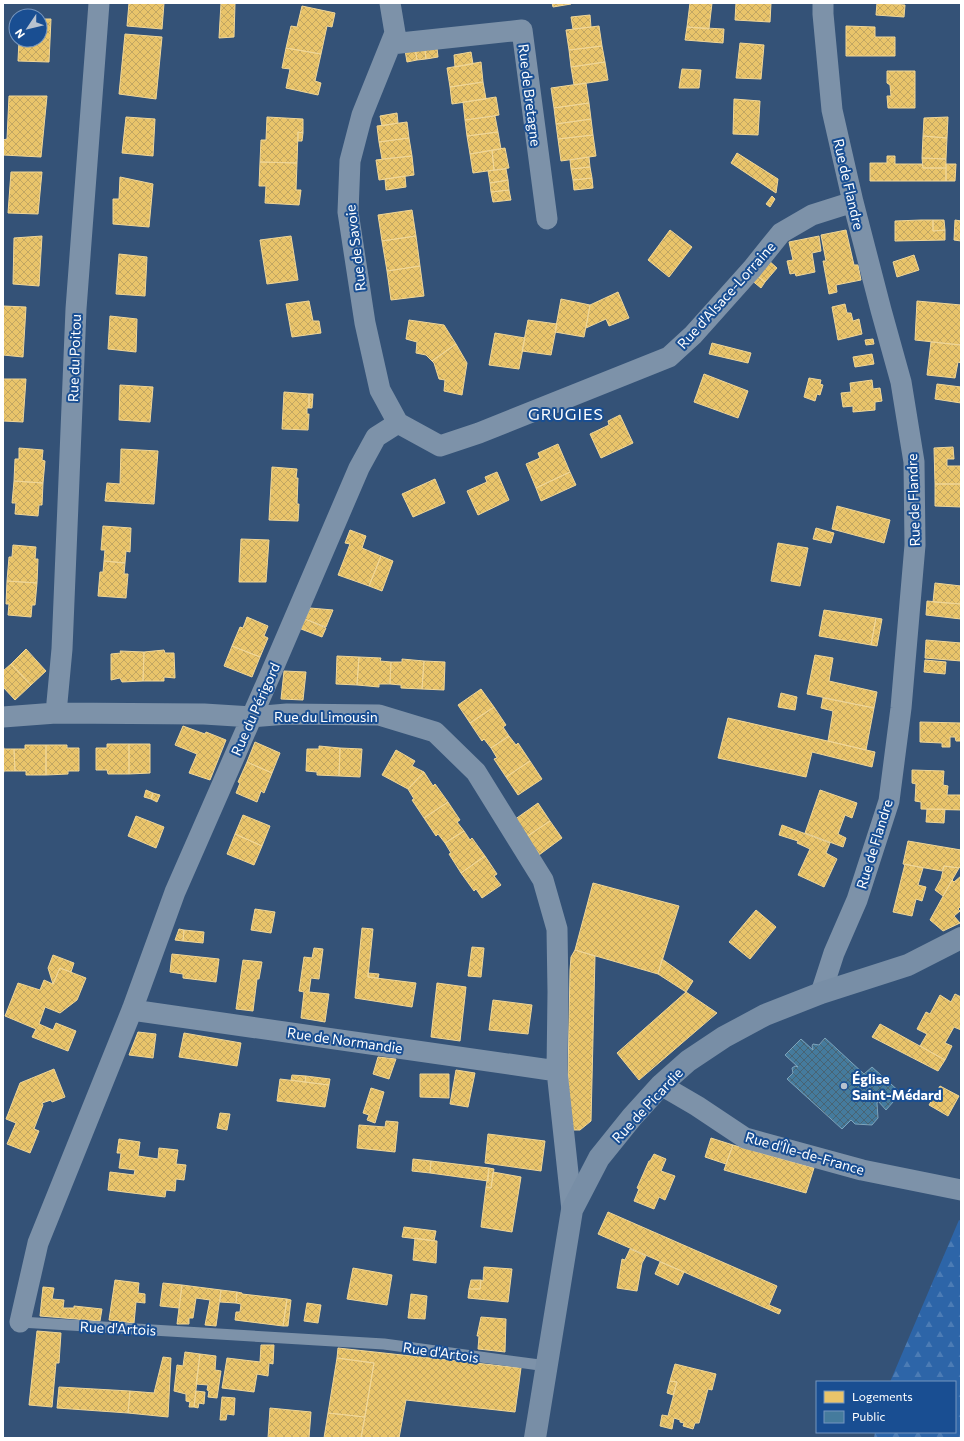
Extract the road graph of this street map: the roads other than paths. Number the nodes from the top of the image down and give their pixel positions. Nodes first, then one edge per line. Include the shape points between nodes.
1 (100, 3) edge
2 (390, 3) edge
3 (823, 3) edge
4 (391, 44) junction
5 (853, 202) junction
6 (547, 219) dead end
7 (398, 423) junction
8 (56, 713) junction
9 (252, 716) junction
10 (3, 717) edge
11 (961, 938) edge
12 (821, 993) junction
13 (132, 1010) junction
14 (557, 1071) junction
15 (661, 1085) junction
16 (961, 1190) edge
17 (572, 1210) junction
18 (20, 1322) joint
19 (547, 1366) junction
20 (535, 1438) edge

1 - 8 street, Rue du Poitou via 76,309 62,649
2 - 4 street, Rue de Savoie via 395,33
3 - 5 street, Rue de Flandre via 832,110
4 - 6 street, Rue de Bretagne via 522,30
4 - 7 street, Rue de Savoie via 362,115 350,161 348,212 365,323 378,383
5 - 7 street, Rue d'Alsace-Lorraine via 812,215 781,232 752,269 669,357 479,433 440,446
5 - 12 street, Rue de Flandre via 901,382 914,462 915,545 901,708 889,801 857,900 834,953
7 - 9 street, Rue du Périgord via 376,437 359,468
8 - 9 street, Rue du Limousin
8 - 10 street, Rue du Limousin
9 - 13 street, Rue du Périgord via 175,892
9 - 14 street, Rue du Limousin via 379,715 435,732 476,772 543,880 557,929
11 - 12 street, Rue de Picardie via 908,965
12 - 15 street, Rue de Picardie via 765,1015 724,1037 688,1061
13 - 14 street, Rue de Normandie
13 - 18 street, Rue d'Artois via 38,1243
14 - 17 street, Rue du Limousin
15 - 16 street, Rue d'Île-de-France via 745,1138 862,1170
15 - 17 street, Rue de Picardie via 599,1158
17 - 19 street, Rue de Picardie
18 - 19 lane, Rue d'Artois via 384,1344
19 - 20 street, Rue de Picardie

